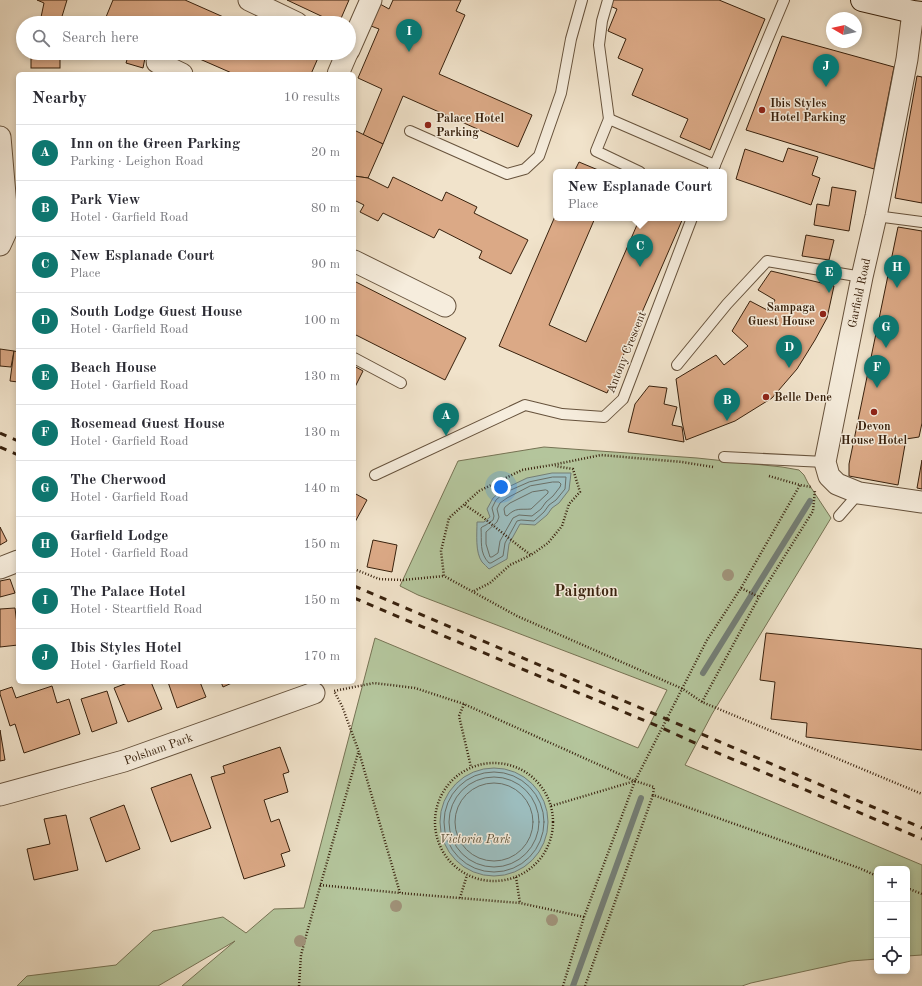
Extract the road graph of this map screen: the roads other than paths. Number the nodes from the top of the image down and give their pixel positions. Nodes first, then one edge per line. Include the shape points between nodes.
1 (249, 0) edge
2 (371, 0) edge
3 (582, 0) edge
4 (608, 0) edge
5 (784, 0) edge
6 (862, 0) edge
7 (918, 12) edge
8 (282, 16) edge
9 (356, 33) edge
10 (344, 60) edge
11 (157, 62) dead end
12 (178, 72) edge
13 (339, 72) edge
14 (609, 119) junction
15 (410, 131) dead end
16 (0, 137) edge
17 (713, 168) edge
18 (634, 169) edge
19 (876, 216) junction
20 (691, 221) edge
21 (922, 222) edge
22 (0, 245) edge
23 (356, 262) edge
24 (862, 277) junction
25 (445, 306) dead end
26 (356, 359) edge
27 (677, 365) dead end
28 (401, 383) dead end
29 (724, 457) dead end
30 (825, 462) junction
31 (375, 475) dead end
32 (859, 492) junction
33 (922, 502) edge
34 (839, 516) dead end
35 (16, 562) edge
36 (0, 568) edge
37 (314, 693) dead end
38 (0, 795) edge

1 - 8 street
2 - 9 street
3 - 15 lane via 571,39 561,93 539,156 525,169 507,174
4 - 14 lane via 599,45
5 - 17 lane
6 - 7 main road
7 - 19 street, Garfield Road
10 - 13 street
11 - 12 street
14 - 17 lane
14 - 18 lane via 596,151
16 - 22 street via 6,206 6,232
19 - 21 lane
19 - 24 street, Garfield Road
20 - 31 lane, Antony Crescent via 623,399 604,418 562,414 525,405
23 - 25 street
24 - 27 lane via 767,261 727,304
24 - 30 street, Garfield Road
26 - 28 lane
29 - 30 lane
30 - 32 street via 829,476 837,484
32 - 33 street
32 - 34 lane
35 - 36 street
37 - 38 street, Polsham Park via 124,760

